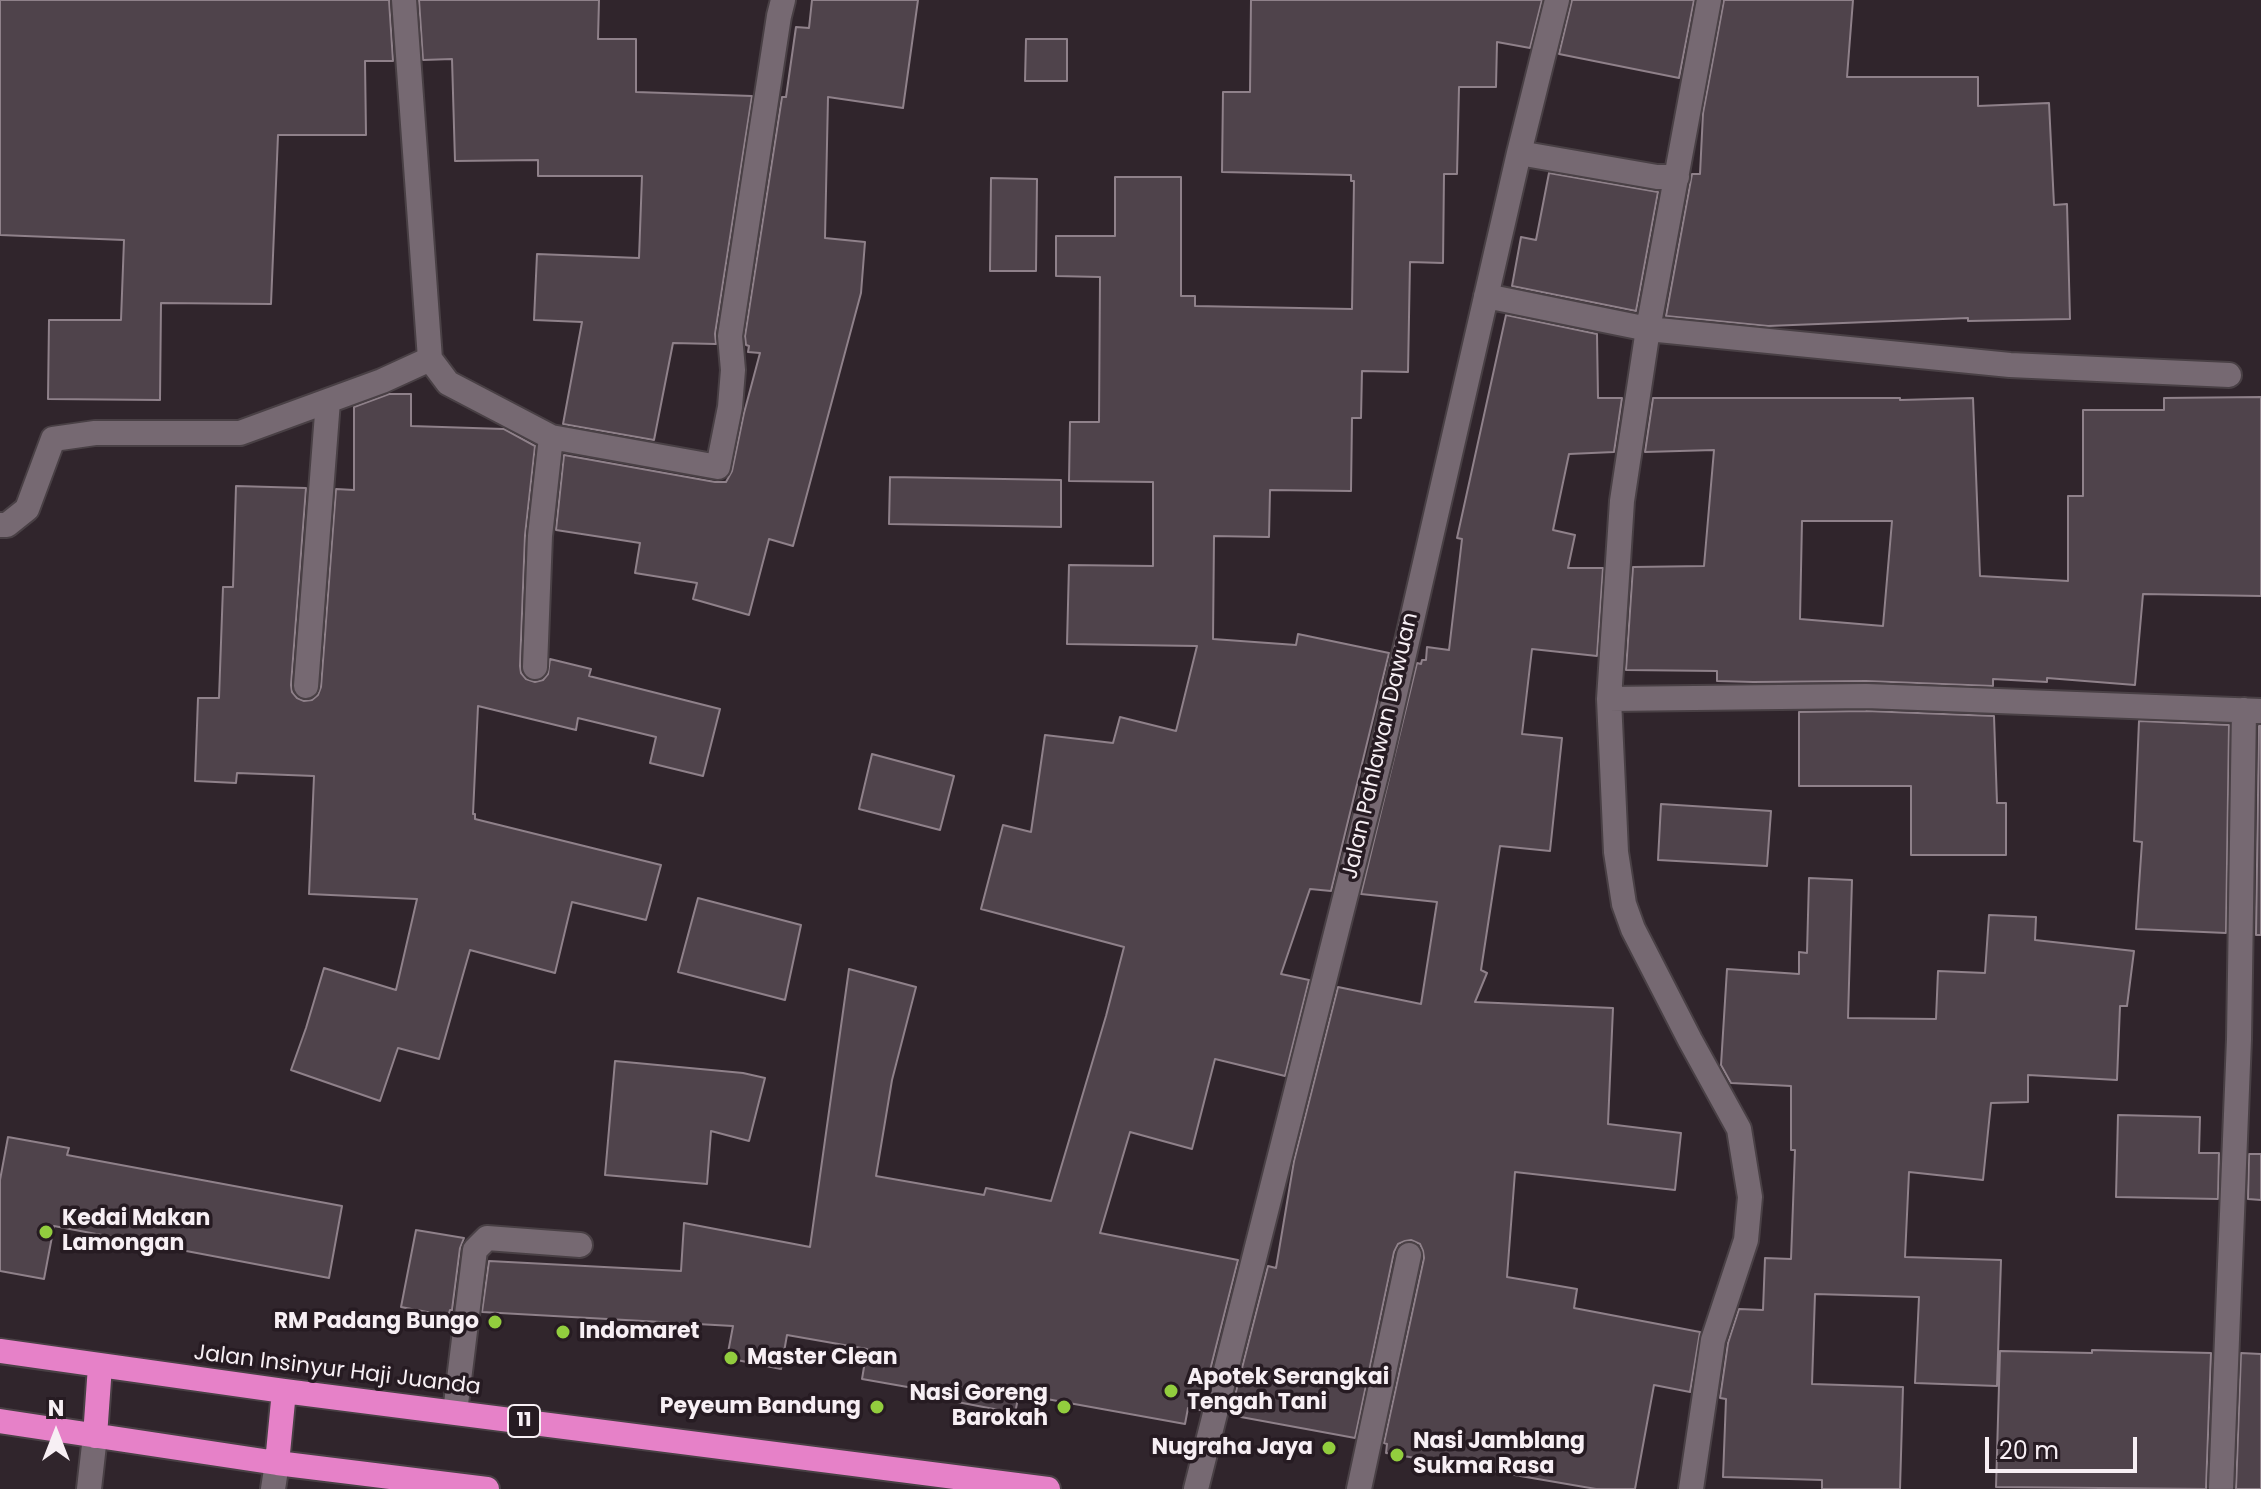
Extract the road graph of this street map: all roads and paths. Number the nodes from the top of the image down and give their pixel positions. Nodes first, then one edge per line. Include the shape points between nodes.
1 (404, 0) edge
2 (783, 0) edge
3 (1557, 0) edge
4 (1709, 0) edge
5 (1519, 153) junction
6 (1677, 177) junction
7 (1486, 296) junction
8 (1648, 329) junction
9 (430, 359) junction
10 (2229, 375) dead end
11 (328, 401) junction
12 (551, 437) junction
13 (0, 525) edge
14 (535, 667) dead end
15 (306, 686) dead end
16 (1609, 699) junction
17 (2252, 710) edge
18 (580, 1245) dead end
19 (1409, 1255) dead end
20 (0, 1351) edge
21 (100, 1366) junction
22 (284, 1391) junction
23 (455, 1412) junction
24 (0, 1421) edge
25 (95, 1436) junction
26 (277, 1463) junction
27 (89, 1489) edge
28 (273, 1489) edge
29 (487, 1489) edge
30 (1048, 1489) edge
31 (1196, 1489) edge
32 (1359, 1489) edge
33 (1691, 1489) edge
34 (2221, 1489) edge

1 - 9 street
2 - 12 street via 730,336 732,382 718,467
3 - 5 street, Jalan Pahlawan Dawuan
4 - 6 street
5 - 6 street
5 - 7 street, Jalan Pahlawan Dawuan
6 - 8 street
7 - 8 street
7 - 31 street, Jalan Pahlawan Dawuan via 1381,755
8 - 10 street via 2010,365
8 - 16 street via 1622,501
9 - 11 street
9 - 12 street via 448,383
11 - 13 street via 240,433 95,433 53,439 27,509
11 - 15 street
12 - 14 street via 540,536
16 - 17 street via 1866,696
16 - 33 street via 1616,852 1624,904 1739,1129 1750,1197 1746,1240 1713,1340
17 - 34 street
18 - 23 street via 487,1238 475,1250
19 - 32 street
20 - 21 highway, Jalan Insinyur Haji Juanda / 11
21 - 22 highway, Jalan Insinyur Haji Juanda / 11
21 - 25 highway
22 - 23 highway, Jalan Insinyur Haji Juanda / 11
22 - 26 highway
23 - 30 highway, Jalan Insinyur Haji Juanda / 11
24 - 25 highway
25 - 26 highway
25 - 27 street
26 - 28 street
26 - 29 highway

